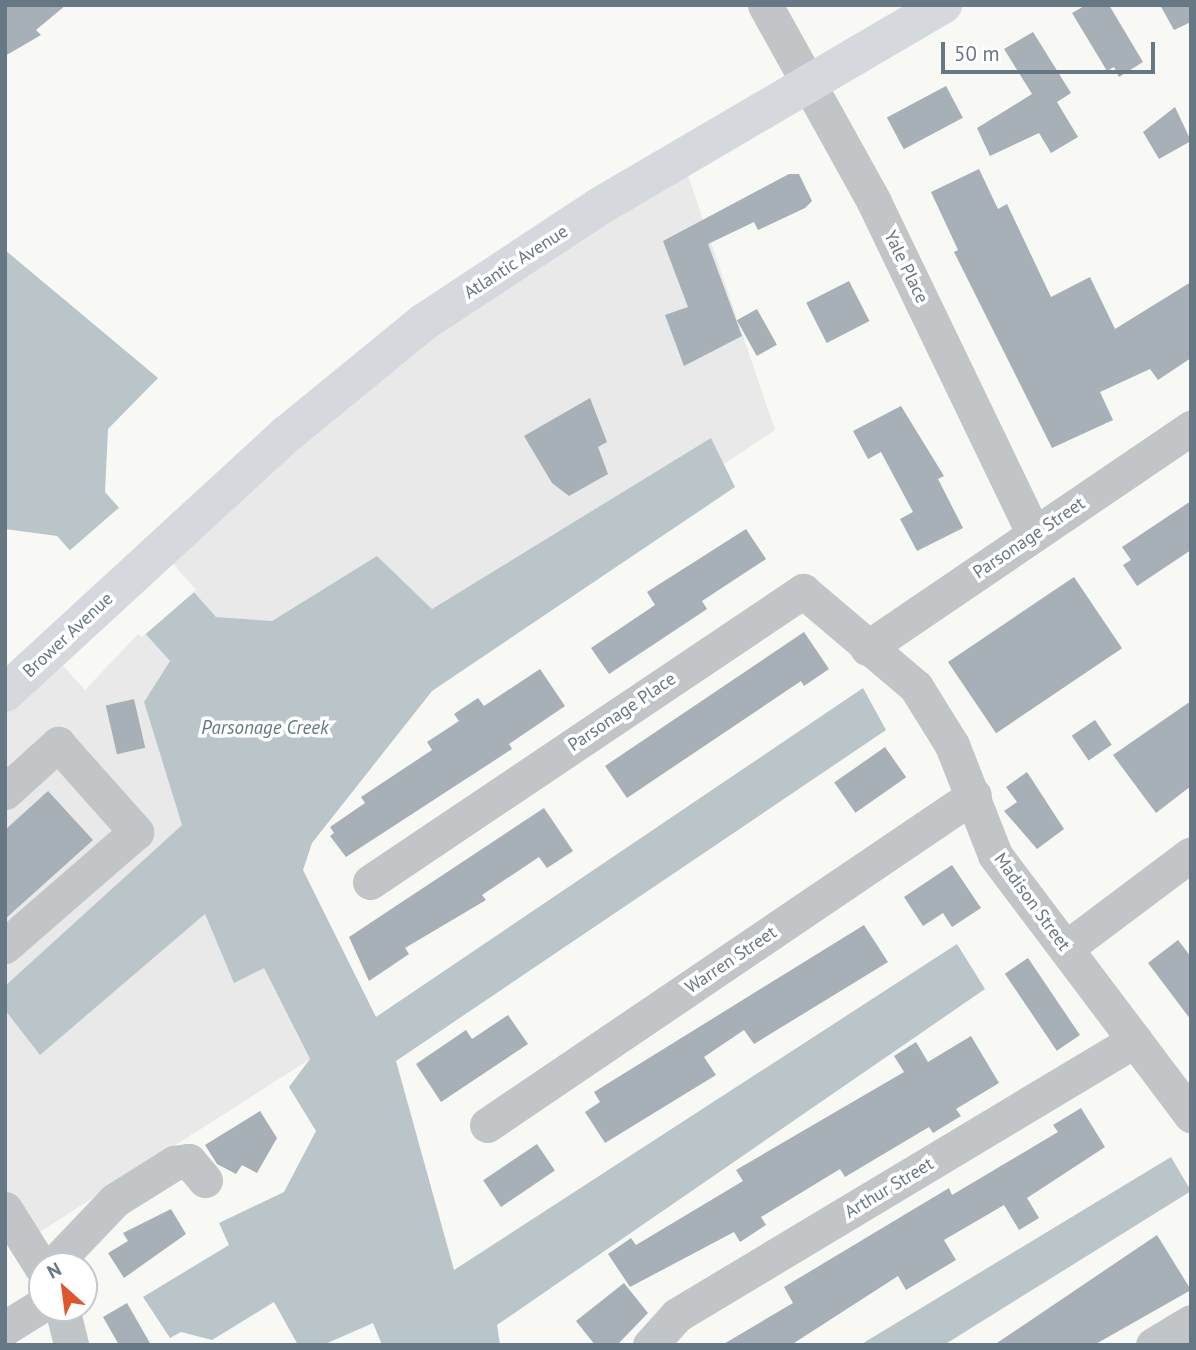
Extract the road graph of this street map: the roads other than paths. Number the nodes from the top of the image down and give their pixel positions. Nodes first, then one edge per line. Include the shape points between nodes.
1 (765, 5) edge
2 (943, 5) edge
3 (811, 83) junction
4 (1191, 428) edge
5 (1034, 534) junction
6 (131, 578) joint
7 (867, 648) junction
8 (5, 693) edge
9 (5, 792) edge
10 (974, 795) junction
11 (1191, 854) edge
12 (370, 882) dead end
13 (5, 946) edge
14 (1066, 948) junction
15 (1135, 1040) junction
16 (1191, 1115) edge
17 (487, 1125) dead end
18 (205, 1180) dead end
19 (5, 1209) edge
20 (32, 1252) edge
21 (65, 1252) edge
22 (28, 1314) edge
23 (65, 1322) edge
24 (1191, 1322) edge
25 (5, 1328) edge
26 (71, 1345) edge
27 (650, 1345) edge
28 (1153, 1345) edge

1 - 3 street, Yale Place
2 - 3 main road, Atlantic Avenue
3 - 5 street, Yale Place via 874,202
3 - 6 main road, Atlantic Avenue via 600,206 424,322
4 - 5 street, Parsonage Street
5 - 7 street, Parsonage Street
6 - 8 main road, Brower Avenue
7 - 10 street, Madison Street via 916,687 952,745
7 - 12 street, Parsonage Place via 803,591
9 - 13 street via 58,744 136,832
10 - 14 street, Madison Street via 995,855
10 - 17 street, Warren Street
11 - 14 street
14 - 15 street, Madison Street
15 - 16 street, Madison Street
15 - 27 street, Arthur Street via 677,1315
18 - 21 street via 189,1161 174,1163 115,1200
19 - 20 street
22 - 25 street
23 - 26 street
24 - 28 street

